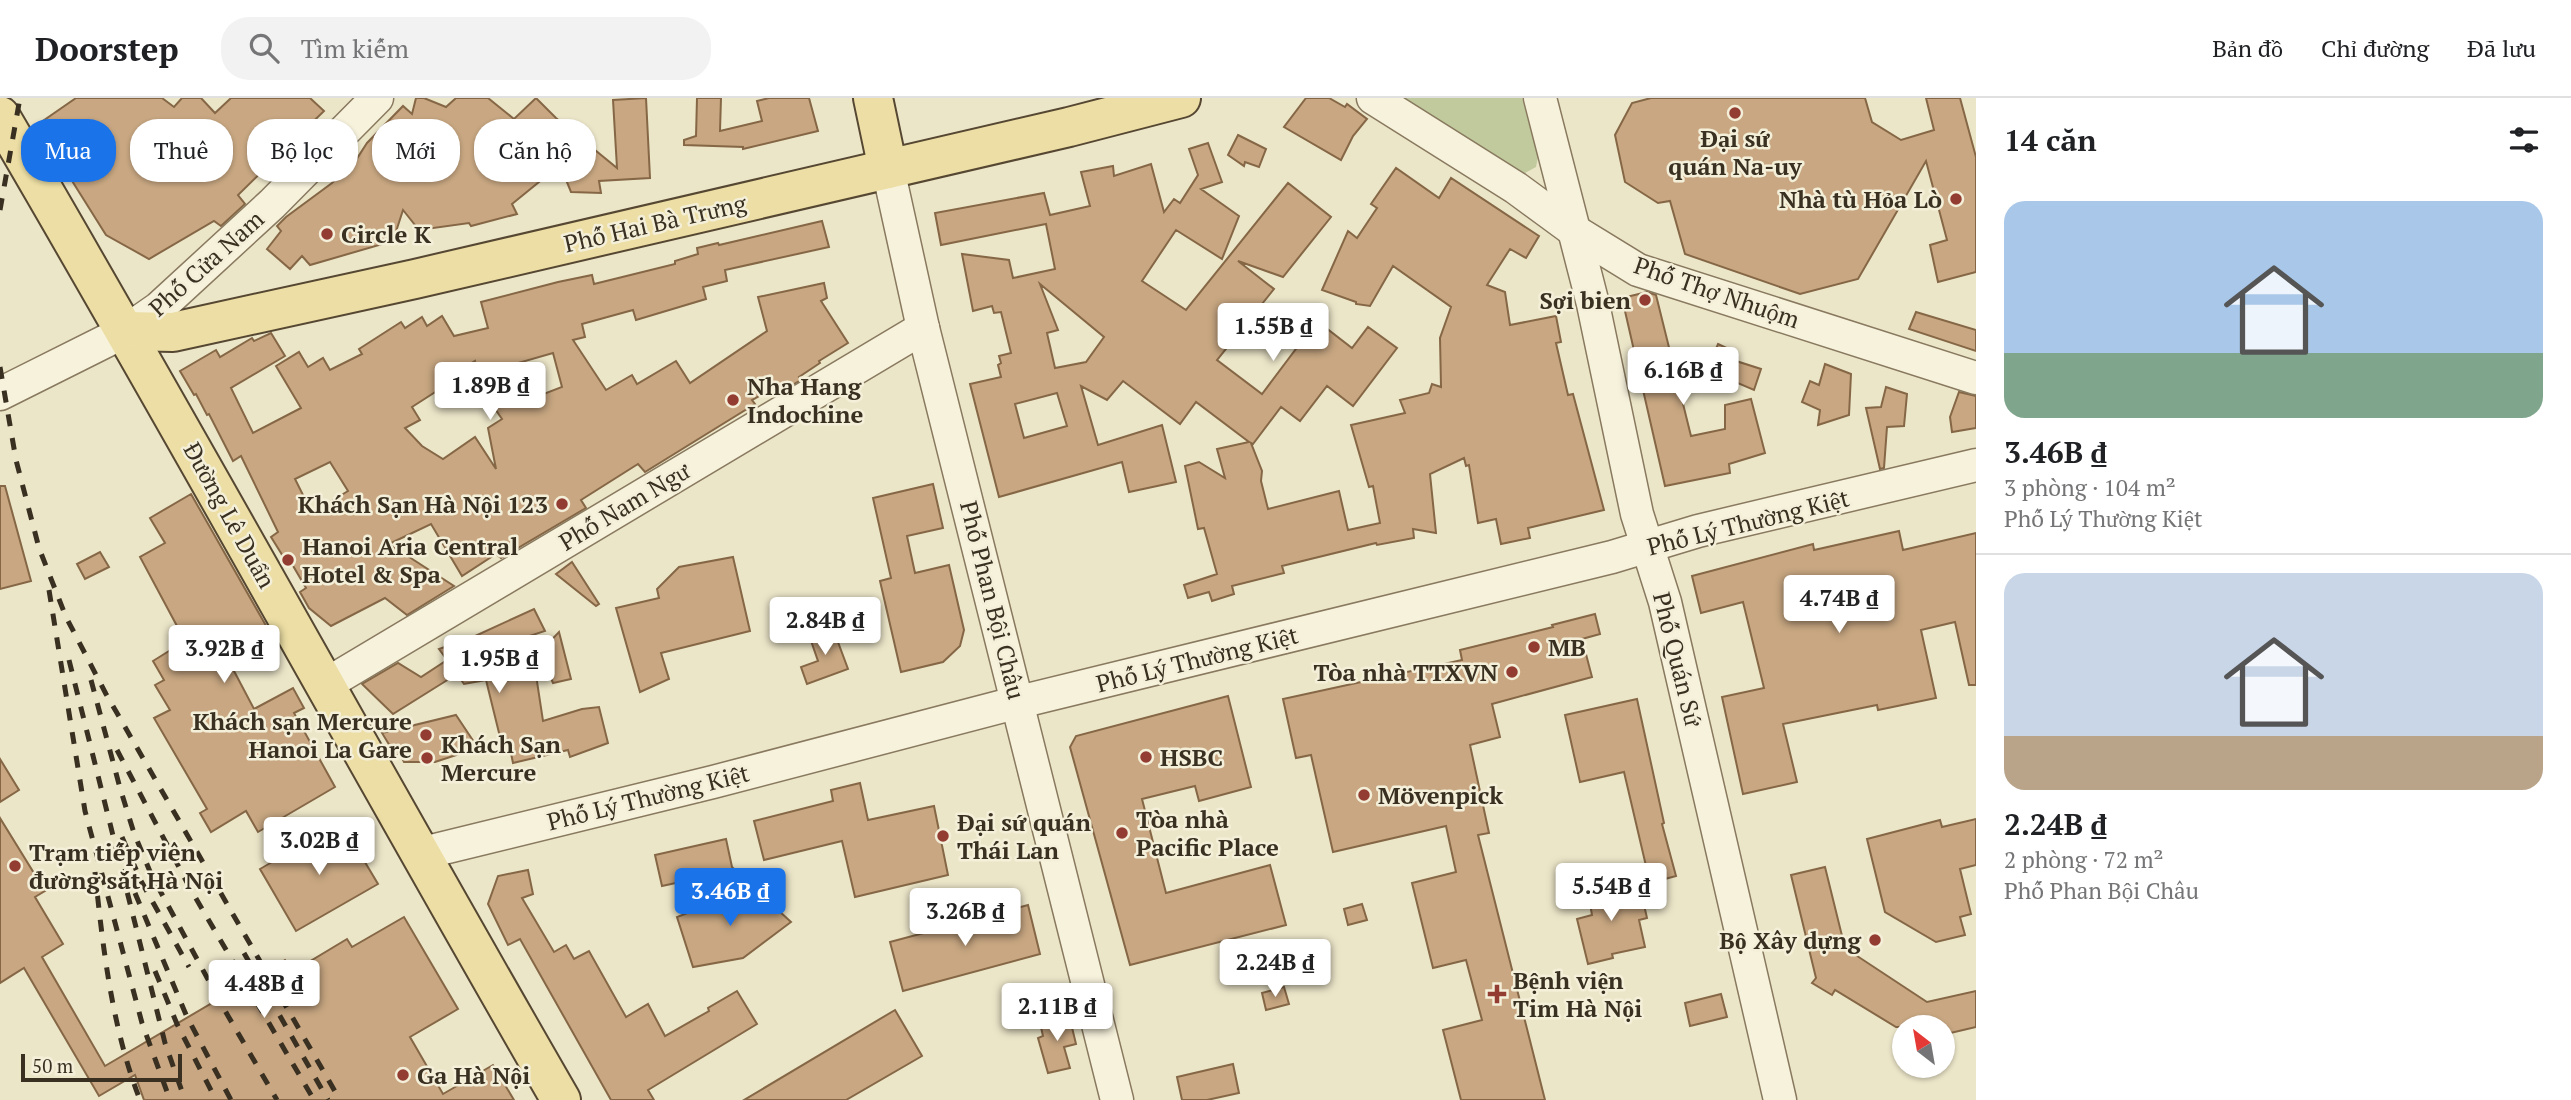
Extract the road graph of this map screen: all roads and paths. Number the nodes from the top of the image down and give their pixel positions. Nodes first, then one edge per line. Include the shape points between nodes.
1 (377, 98) edge
2 (873, 98) edge
3 (1181, 98) edge
4 (1373, 98) edge
5 (1540, 98) edge
6 (0, 116) edge
7 (888, 169) junction
8 (1576, 232) junction
9 (923, 328) junction
10 (126, 331) junction
11 (1976, 378) edge
12 (0, 394) edge
13 (1976, 465) edge
14 (1648, 547) junction
15 (325, 685) junction
16 (1019, 702) junction
17 (419, 854) junction
18 (561, 1100) edge
19 (1117, 1100) edge
20 (1780, 1100) edge

1 - 10 street, Phố Cửa Nam via 272,204 159,307
2 - 7 main road, Phố Phan Bội Châu
3 - 7 main road, Phố Hai Bà Trưng
4 - 8 street, Phố Thợ Nhuộm via 1516,188
5 - 8 street, Phố Quán Sứ
6 - 10 main road, Đường Lê Duẩn
7 - 9 street, Phố Phan Bội Châu
7 - 10 main road, Phố Hai Bà Trưng via 173,332
8 - 11 street, Phố Thợ Nhuộm via 1638,270
8 - 14 street, Phố Quán Sứ
9 - 15 street, Phố Nam Ngư
9 - 16 street, Phố Phan Bội Châu
10 - 12 street, Phố Cửa Nam
10 - 15 main road, Đường Lê Duẩn
13 - 14 street, Phố Lý Thường Kiệt
14 - 16 street, Phố Lý Thường Kiệt
14 - 20 street, Phố Quán Sứ via 1668,614
15 - 17 main road, Đường Lê Duẩn
16 - 17 street, Phố Lý Thường Kiệt
16 - 19 street, Phố Phan Bội Châu
17 - 18 main road, Đường Lê Duẩn

